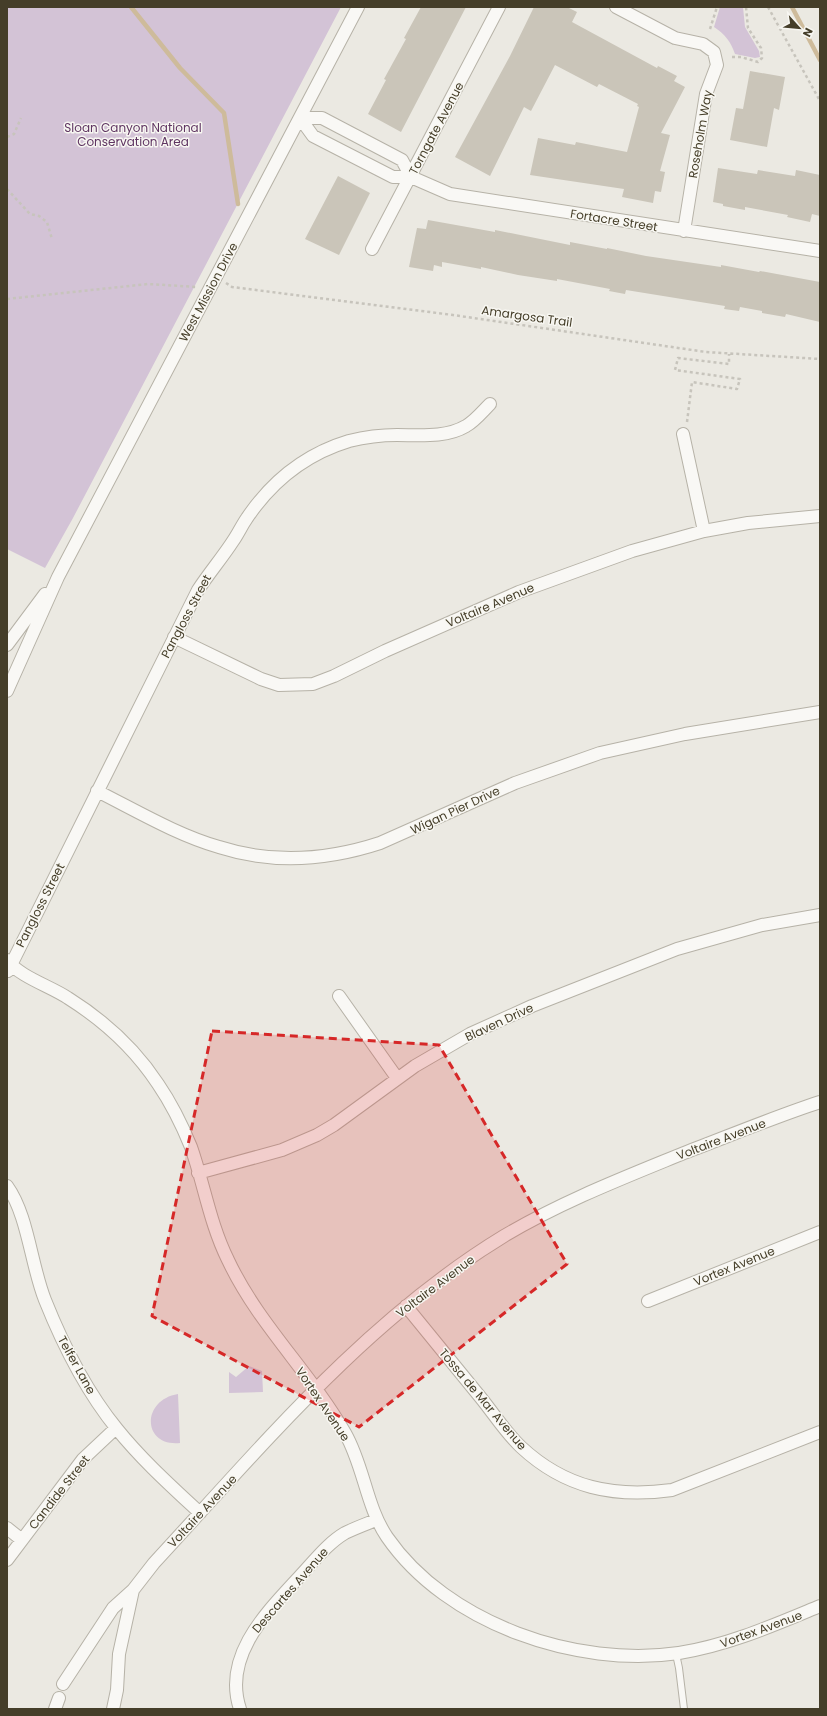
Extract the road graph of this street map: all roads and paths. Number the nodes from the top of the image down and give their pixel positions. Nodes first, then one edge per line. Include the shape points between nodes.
1 (358, 7) edge
2 (499, 7) edge
3 (616, 7) edge
4 (717, 7) edge
5 (746, 7) edge
6 (768, 7) edge
7 (710, 29) dead end
8 (732, 57) dead end
9 (820, 101) edge
10 (21, 118) dead end
11 (300, 118) junction
12 (7, 137) edge
13 (411, 177) junction
14 (7, 189) edge
15 (684, 231) junction
16 (52, 239) dead end
17 (372, 249) dead end
18 (820, 251) edge
19 (211, 287) junction
20 (232, 287) dead end
21 (7, 299) edge
22 (730, 354) junction
23 (820, 359) edge
24 (490, 404) dead end
25 (685, 429) joint
26 (820, 516) edge
27 (704, 530) junction
28 (58, 577) junction
29 (174, 637) junction
30 (7, 645) edge
31 (7, 691) edge
32 (820, 712) edge
33 (97, 791) junction
34 (820, 915) edge
35 (8, 966) edge
36 (339, 996) dead end
37 (397, 1078) junction
38 (820, 1102) edge
39 (198, 1173) junction
40 (7, 1186) edge
41 (820, 1232) edge
42 (648, 1301) dead end
43 (406, 1306) junction
44 (315, 1388) junction
45 (116, 1428) junction
46 (820, 1432) edge
47 (200, 1513) junction
48 (376, 1520) junction
49 (7, 1528) edge
50 (22, 1540) junction
51 (7, 1560) edge
52 (133, 1590) junction
53 (820, 1606) edge
54 (676, 1654) junction
55 (63, 1684) dead end
56 (112, 1709) edge
57 (240, 1709) edge
58 (684, 1709) edge

1 - 11 street, West Mission Drive
2 - 13 street, Torngate Avenue
3 - 15 street, Roseholm Way via 675,38 703,44 714,52 717,65 706,94
4 - 7 path
5 - 8 path via 748,28 761,48 762,58 758,62
6 - 9 path
10 - 12 path via 14,134
11 - 13 street, Fortacre Street via 313,136 393,178
11 - 13 street via 322,118 402,160
11 - 19 street, West Mission Drive
13 - 15 street, Fortacre Street via 450,194
13 - 17 street, Torngate Avenue
14 - 16 path via 30,214 39,216 47,222
15 - 18 street, Fortacre Street
19 - 21 path via 148,284
19 - 28 street, West Mission Drive
20 - 22 path, Amargosa Trail
22 - 23 path, Amargosa Trail
22 - 25 path via 728,364 678,358 675,370 740,379 737,389 692,382
24 - 29 street, Pangloss Street via 465,427 436,434 375,436 350,441 300,463 280,478 246,519 198,590
25 - 27 street
26 - 27 street, Voltaire Avenue via 748,522
27 - 29 street, Voltaire Avenue via 592,564 519,592 313,684 279,685 260,679
28 - 30 street, West Mission Drive
28 - 31 street, West Mission Drive
29 - 33 street, Pangloss Street
32 - 33 street, Wigan Pier Drive via 685,734 600,753 515,783 380,843 358,850 319,856 280,858 219,847 178,831
33 - 35 street, Pangloss Street
34 - 37 street, Blaven Drive via 762,925 644,961 470,1034
35 - 39 street, Vortex Avenue via 88,1011 131,1050 148,1069 169,1103 190,1146
36 - 37 street
37 - 39 street, Blaven Drive via 334,1125 301,1142 259,1158
38 - 43 street, Voltaire Avenue via 734,1133 573,1199 503,1237
39 - 44 street, Vortex Avenue via 226,1258 259,1314
40 - 45 street, Telfer Lane via 18,1204 45,1299 68,1352
41 - 42 street, Vortex Avenue
43 - 44 street, Voltaire Avenue
43 - 46 street, Tossa de Mar Avenue via 520,1446 549,1468 588,1487 627,1493 672,1490
44 - 47 street, Voltaire Avenue
44 - 48 street, Vortex Avenue via 347,1435
45 - 47 street, Telfer Lane via 162,1478
45 - 50 street, Candide Street via 83,1459
47 - 52 street, Voltaire Avenue
48 - 54 street, Vortex Avenue via 398,1553 431,1584 472,1612 516,1634 594,1653 643,1656
48 - 57 street, Descartes Avenue via 345,1534 329,1546 259,1623 240,1660 237,1683
49 - 50 street
50 - 51 street, Candide Street
52 - 55 street, Voltaire Avenue via 113,1608
52 - 56 street, Voltaire Avenue via 119,1654 117,1690
53 - 54 street, Vortex Avenue via 732,1641
54 - 58 lane

